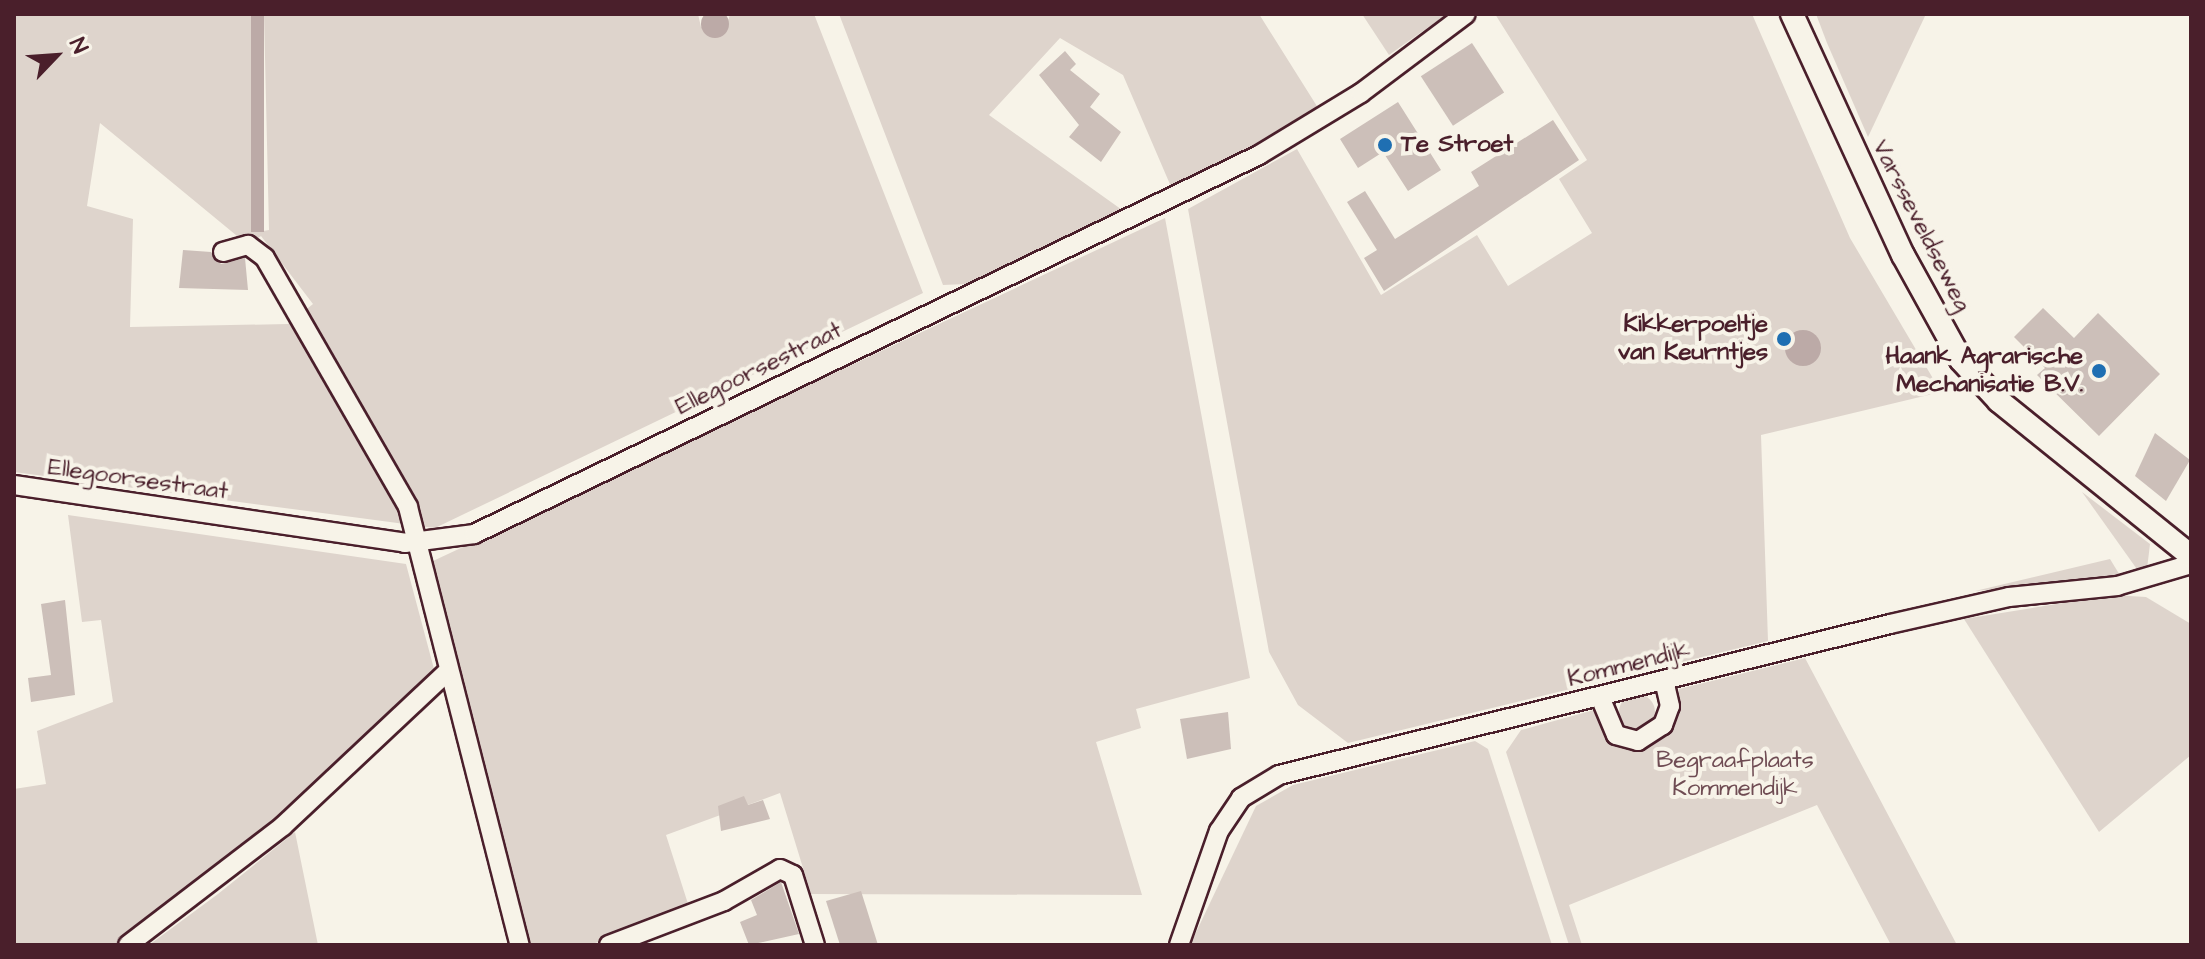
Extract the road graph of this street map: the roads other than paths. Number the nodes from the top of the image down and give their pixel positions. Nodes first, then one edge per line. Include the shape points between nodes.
1 (1466, 14) edge
2 (1792, 14) edge
3 (223, 252) dead end
4 (14, 485) edge
5 (414, 543) junction
6 (2191, 556) edge
7 (2191, 564) edge
8 (447, 672) junction
9 (1664, 681) junction
10 (1600, 697) junction
11 (128, 945) edge
12 (520, 945) edge
13 (609, 945) edge
14 (815, 945) edge
15 (1179, 945) edge

1 - 5 street, Ellegoorsestraat via 1361,93 1259,155 474,534
2 - 6 main road, Varsseveldseweg via 1903,255 1961,360 1999,401
3 - 5 street via 248,245 265,258 395,481 414,521
4 - 5 street, Ellegoorsestraat
5 - 8 street
7 - 9 street, Kommendijk via 2117,586 2009,597
8 - 11 street via 283,826
8 - 12 street
9 - 10 street, Kommendijk
9 - 10 street via 1670,706 1663,725 1638,741 1616,735
10 - 15 street, Kommendijk via 1279,775 1241,798 1219,831
13 - 14 street via 724,901 780,869 793,875

